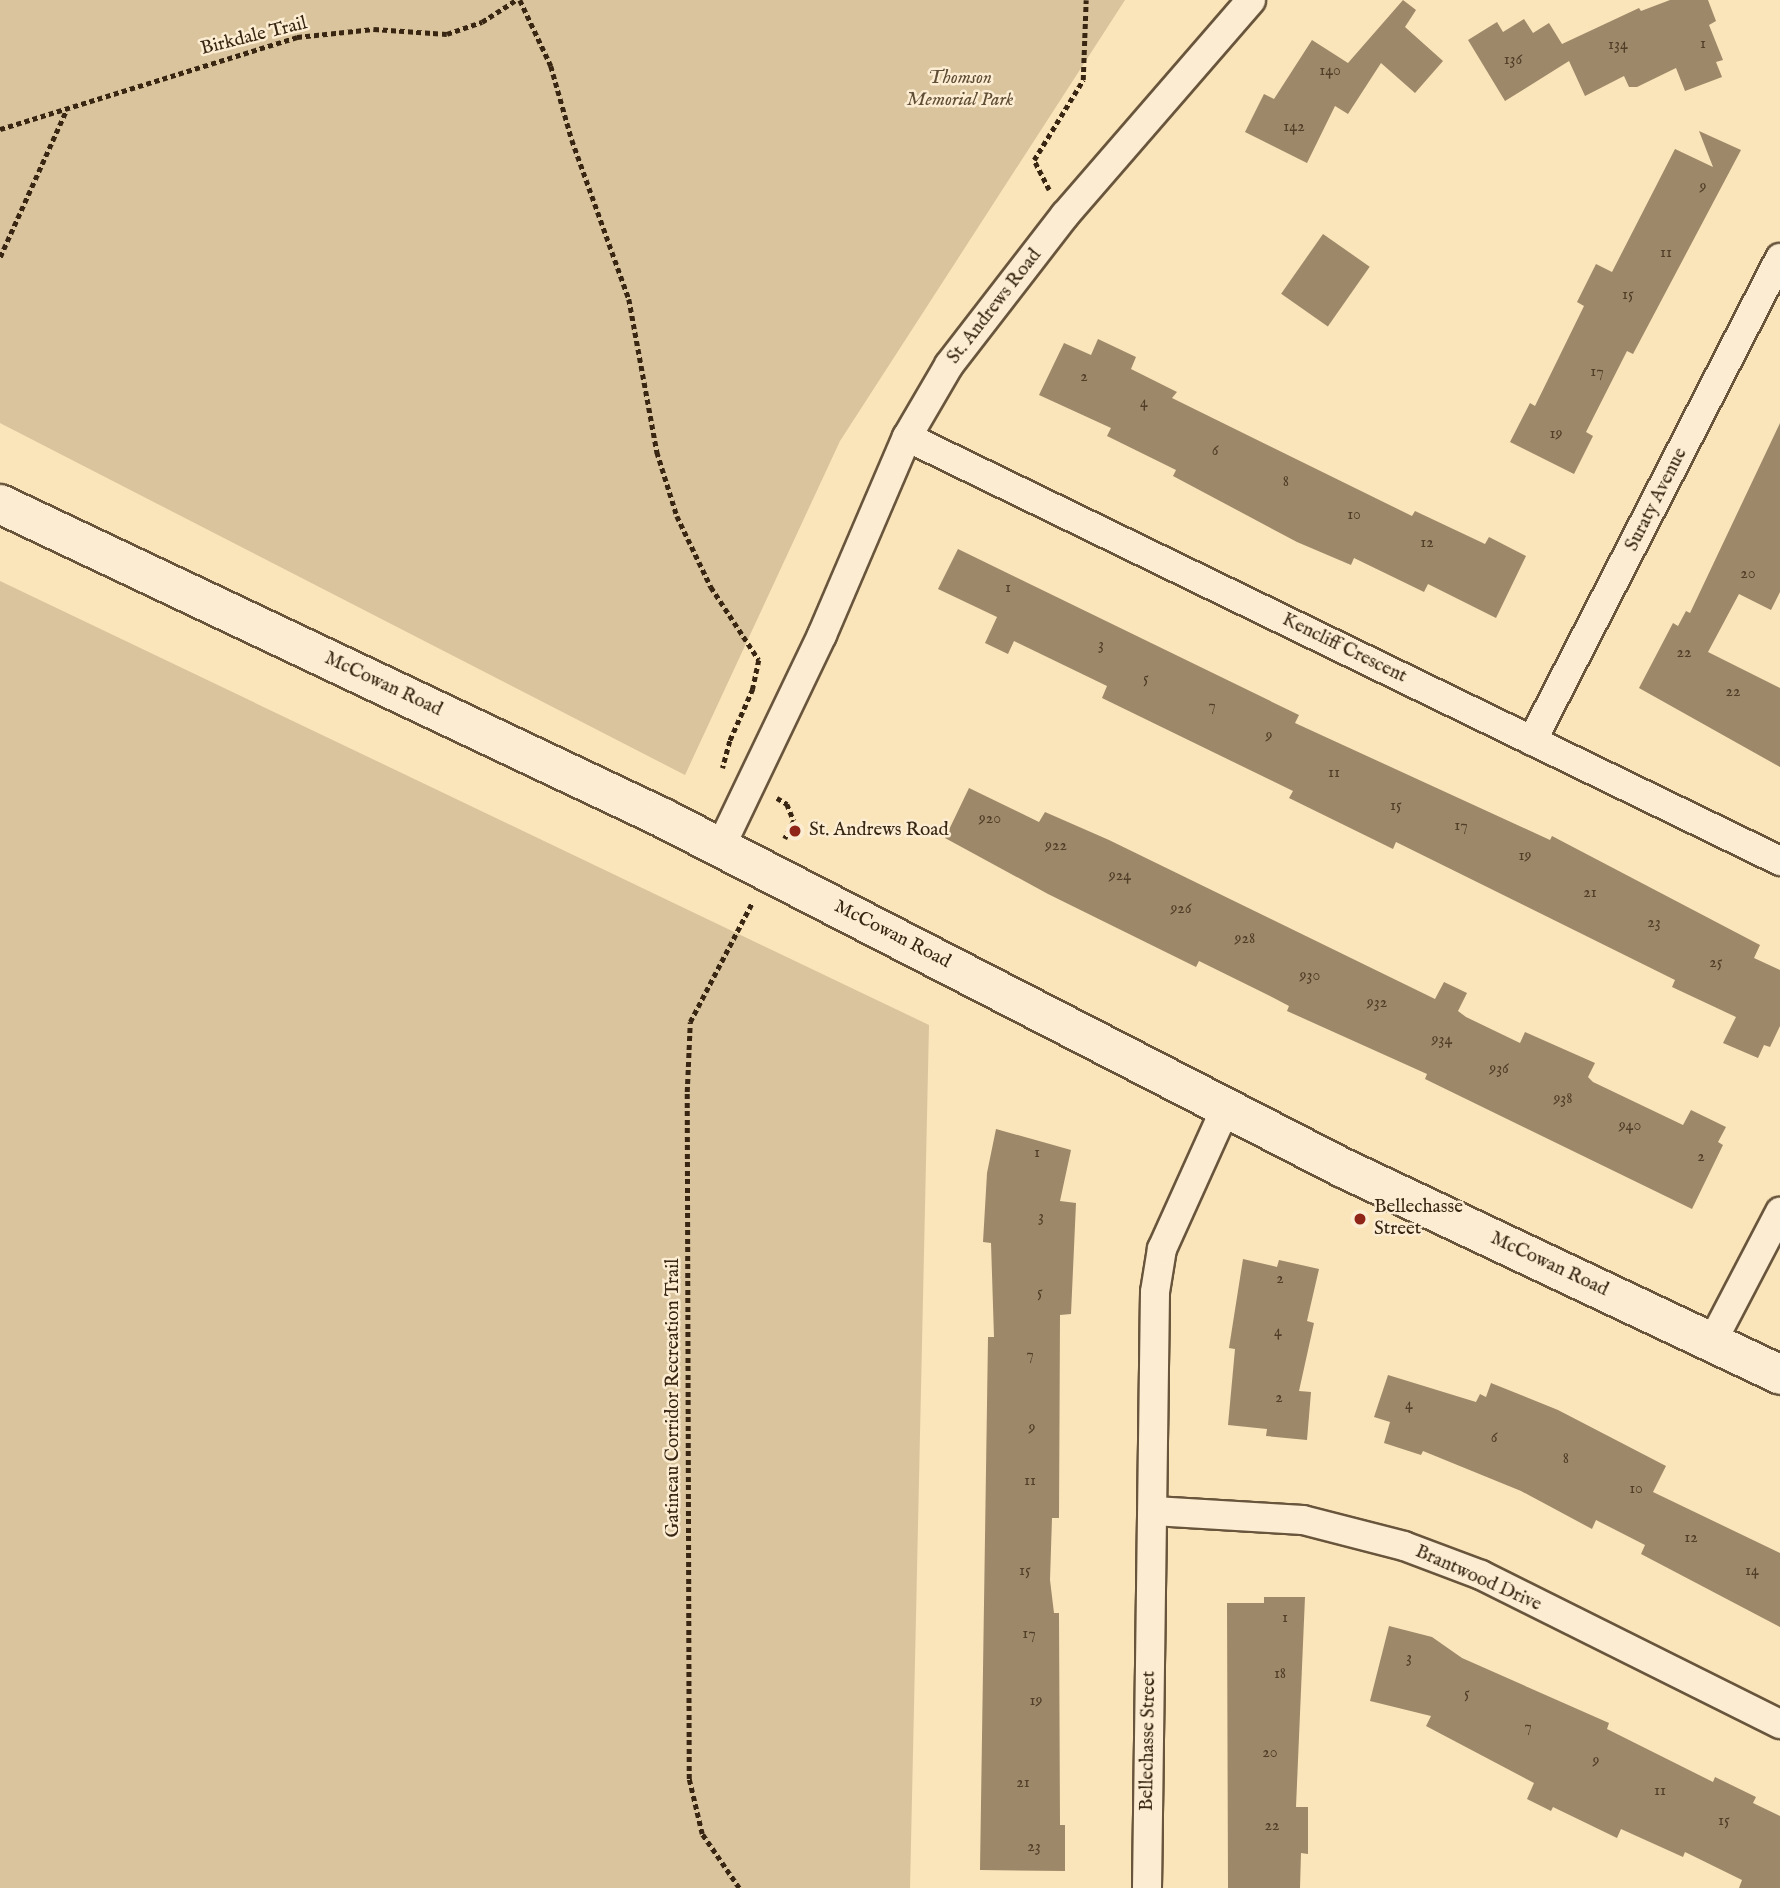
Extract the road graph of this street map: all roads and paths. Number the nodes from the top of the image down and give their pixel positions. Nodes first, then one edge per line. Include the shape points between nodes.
1 (518, 0) edge
2 (1086, 0) edge
3 (1251, 0) edge
4 (66, 111) junction
5 (0, 129) edge
6 (1055, 198) dead end
7 (0, 257) edge
8 (1780, 258) edge
9 (907, 437) junction
10 (0, 504) edge
11 (1532, 741) junction
12 (720, 766) dead end
13 (786, 804) dead end
14 (784, 840) dead end
15 (720, 848) junction
16 (1780, 861) edge
17 (748, 909) dead end
18 (1227, 1105) junction
19 (1780, 1212) edge
20 (1712, 1342) junction
21 (1780, 1375) edge
22 (1154, 1511) junction
23 (1780, 1724) edge
24 (739, 1888) edge
25 (1147, 1888) edge

1 - 4 path, Birkdale Trail via 482,23 447,34 374,29 298,37 217,59
1 - 12 path via 551,66 572,140 629,299 657,452 677,516 711,587 759,660 753,690
2 - 6 path via 1083,80 1034,160
3 - 9 street, St. Andrews Road via 1065,215 949,365
4 - 5 path, Birkdale Trail
4 - 7 path
8 - 11 street, Suraty Avenue
9 - 11 street, Kencliff Crescent
9 - 15 street, St. Andrews Road via 822,635
10 - 15 main road, McCowan Road
11 - 16 street, Kencliff Crescent
13 - 14 path via 794,821
15 - 18 main road, McCowan Road
17 - 24 path, Gatineau Corridor Recreation Trail via 690,1022 687,1092 689,1779 702,1834
18 - 20 main road, McCowan Road via 1343,1168
18 - 22 street, Bellechasse Street via 1161,1249 1152,1335
19 - 20 street
20 - 21 main road, McCowan Road
22 - 23 street, Brantwood Drive via 1303,1520 1404,1546 1481,1576
22 - 25 street, Bellechasse Street

